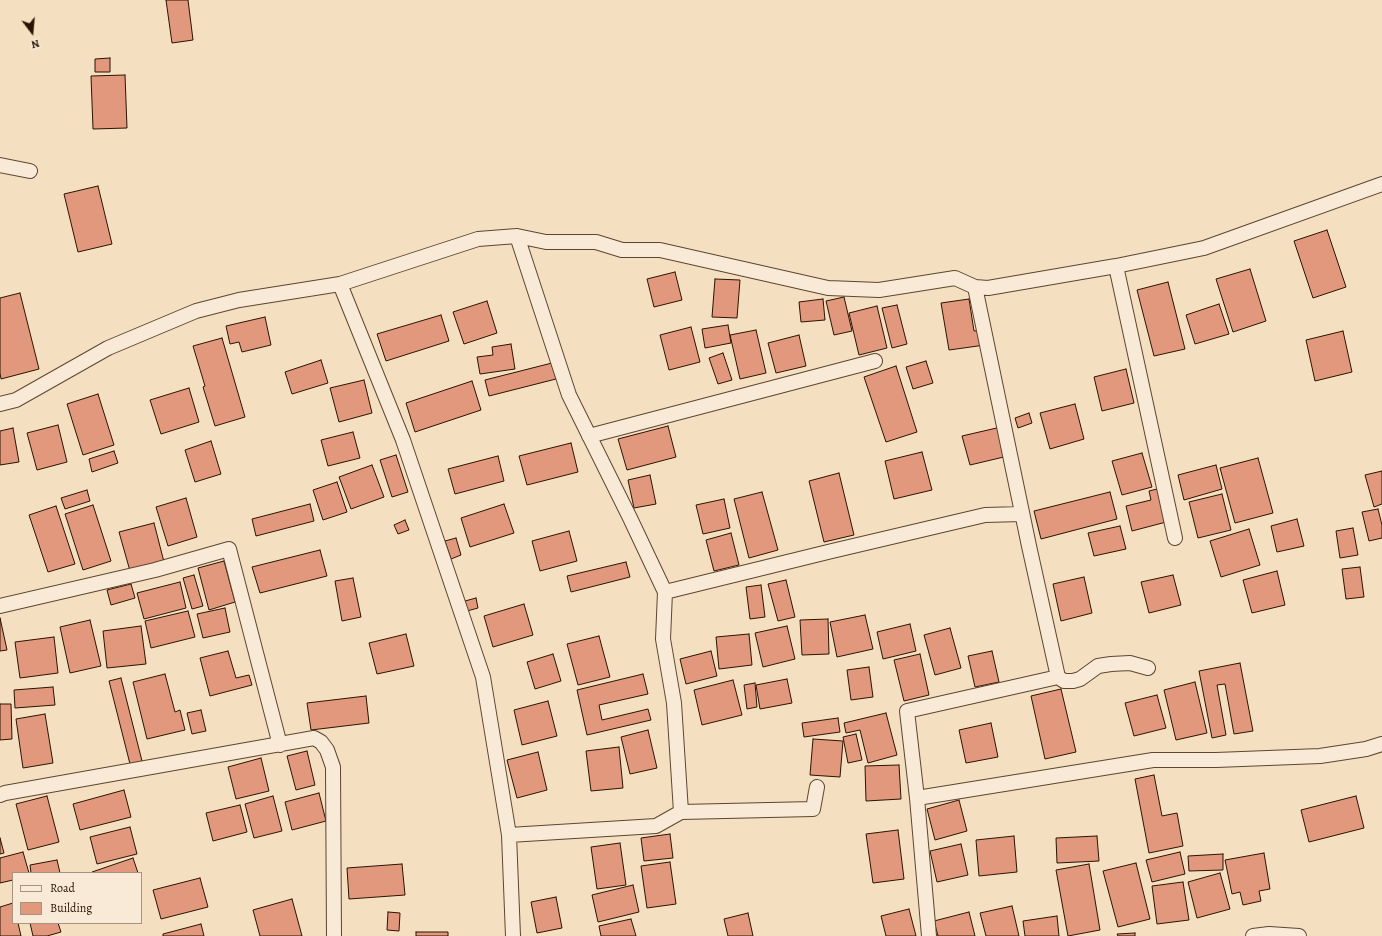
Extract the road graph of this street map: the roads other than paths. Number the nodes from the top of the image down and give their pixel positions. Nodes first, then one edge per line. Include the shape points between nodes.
1 (0, 165) edge
2 (30, 171) dead end
3 (1382, 184) edge
4 (517, 236) junction
5 (1116, 266) junction
6 (340, 284) junction
7 (975, 287) junction
8 (875, 361) dead end
9 (0, 404) edge
10 (589, 436) junction
11 (1022, 514) junction
12 (1175, 538) dead end
13 (665, 592) junction
14 (0, 606) edge
15 (1148, 668) dead end
16 (1058, 676) junction
17 (1382, 744) edge
18 (280, 745) junction
19 (817, 787) dead end
20 (0, 796) edge
21 (917, 798) junction
22 (681, 812) junction
23 (509, 835) junction
24 (334, 936) edge
25 (514, 936) edge
26 (929, 936) edge
27 (1253, 936) edge
28 (1299, 936) edge

1 - 2 street
3 - 5 street via 1204,248
4 - 6 street via 478,239
4 - 7 street via 546,242 596,242 622,250 660,250 828,288 879,290 955,278
4 - 10 street via 569,395
5 - 7 street via 988,288
5 - 12 street
6 - 9 street via 239,300 196,311 108,348 16,400
6 - 23 street via 402,440 483,677
7 - 11 street
8 - 10 street
10 - 13 street
11 - 13 street via 985,515
11 - 16 street
13 - 22 street via 663,639 674,703
14 - 18 street via 155,570 229,549
15 - 16 street via 1130,663 1111,664 1098,666 1073,681 1064,681
16 - 21 street via 907,711
17 - 21 street via 1320,756 1153,760
18 - 20 street via 5,793
18 - 24 street via 314,738 327,750 333,767
19 - 22 street via 813,809
21 - 26 street
22 - 23 street via 656,826
23 - 25 street
27 - 28 street

